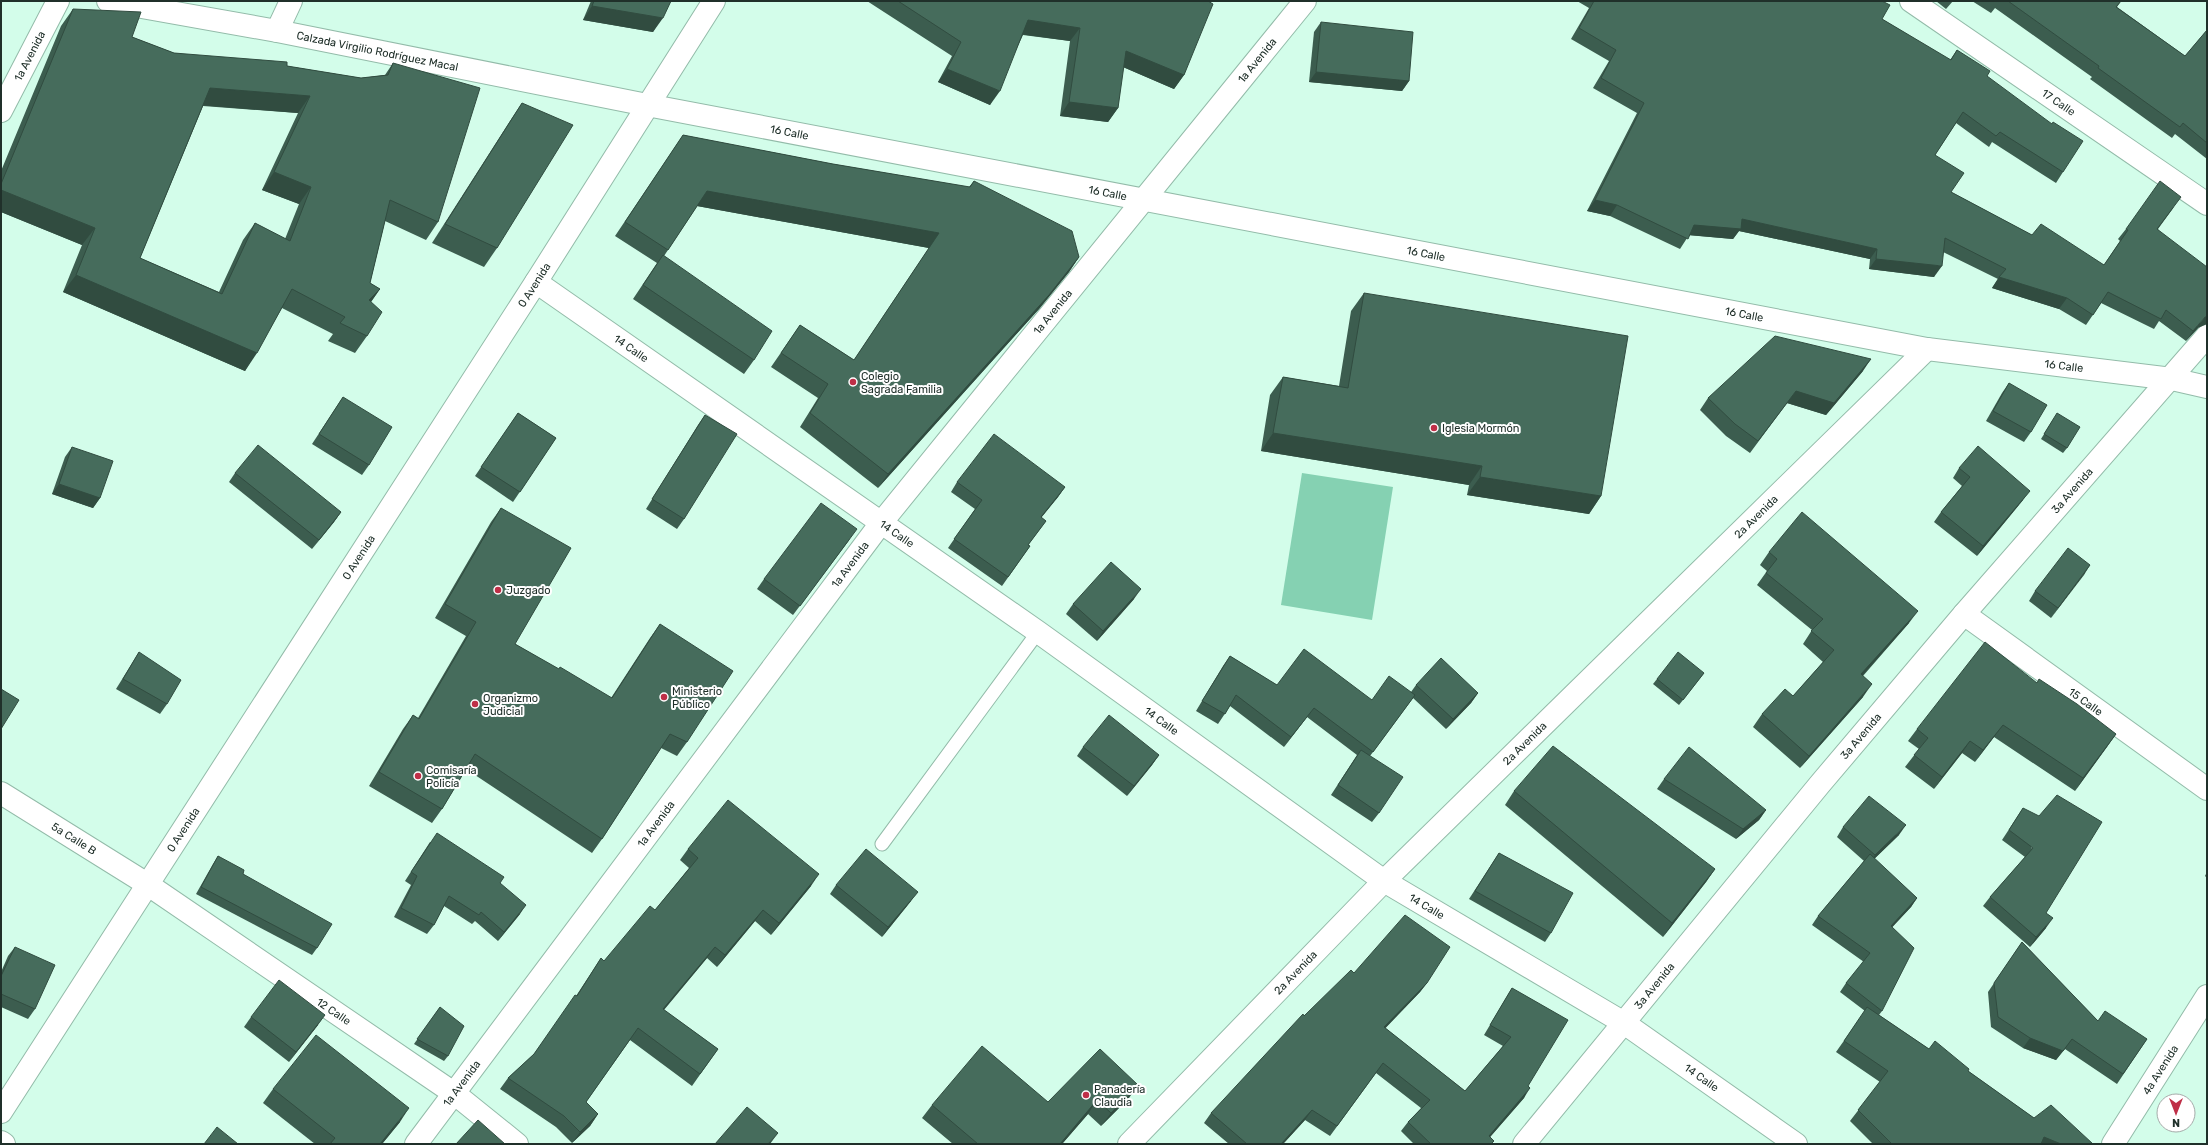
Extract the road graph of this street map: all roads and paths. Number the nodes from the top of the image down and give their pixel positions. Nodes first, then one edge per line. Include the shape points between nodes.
1 (58, 1) edge
2 (108, 1) edge
3 (291, 1) edge
4 (714, 1) edge
5 (1305, 1) edge
6 (1911, 1) edge
7 (277, 31) junction
8 (647, 105) junction
9 (1, 111) edge
10 (1143, 200) junction
11 (2207, 204) edge
12 (536, 282) junction
13 (2207, 336) edge
14 (1927, 349) junction
15 (2172, 379) junction
16 (2207, 387) edge
17 (881, 523) junction
18 (1964, 614) junction
19 (1038, 632) junction
20 (2207, 789) edge
21 (1, 793) edge
22 (882, 844) dead end
23 (1384, 881) junction
24 (147, 884) junction
25 (2207, 996) edge
26 (1624, 1023) junction
27 (455, 1094) junction
28 (1, 1112) edge
29 (1, 1142) edge
30 (4, 1144) edge
31 (416, 1144) edge
32 (517, 1144) edge
33 (1129, 1144) edge
34 (1524, 1144) edge
35 (1796, 1144) edge
36 (2113, 1144) edge

1 - 9 street, 1a Avenida
2 - 7 street, Calzada Virgilio Rodríguez Macal
3 - 7 street
4 - 8 street, 0 Avenida
5 - 10 street, 1a Avenida
6 - 11 street, 17 Calle
7 - 8 street, Calzada Virgilio Rodríguez Macal
8 - 10 street, 16 Calle
8 - 12 street, 0 Avenida
10 - 14 street, 16 Calle
10 - 17 street, 1a Avenida
12 - 17 street, 14 Calle
12 - 24 street, 0 Avenida
13 - 15 street, 3a Avenida
14 - 15 street, 16 Calle
14 - 23 street, 2a Avenida
15 - 16 street, 16 Calle
15 - 18 street, 3a Avenida
17 - 19 street, 14 Calle
17 - 27 street, 1a Avenida
18 - 20 street, 15 Calle
18 - 26 street, 3a Avenida via 1820,784
19 - 22 lane
19 - 23 street, 14 Calle
21 - 24 street, 5a Calle B
23 - 26 street, 14 Calle
23 - 33 street, 2a Avenida
24 - 27 street, 12 Calle
24 - 28 street, 0 Avenida
25 - 36 street, 4a Avenida
26 - 34 street, 3a Avenida
26 - 35 street, 14 Calle
27 - 31 street, 1a Avenida
27 - 32 street, 12 Calle
29 - 30 street

